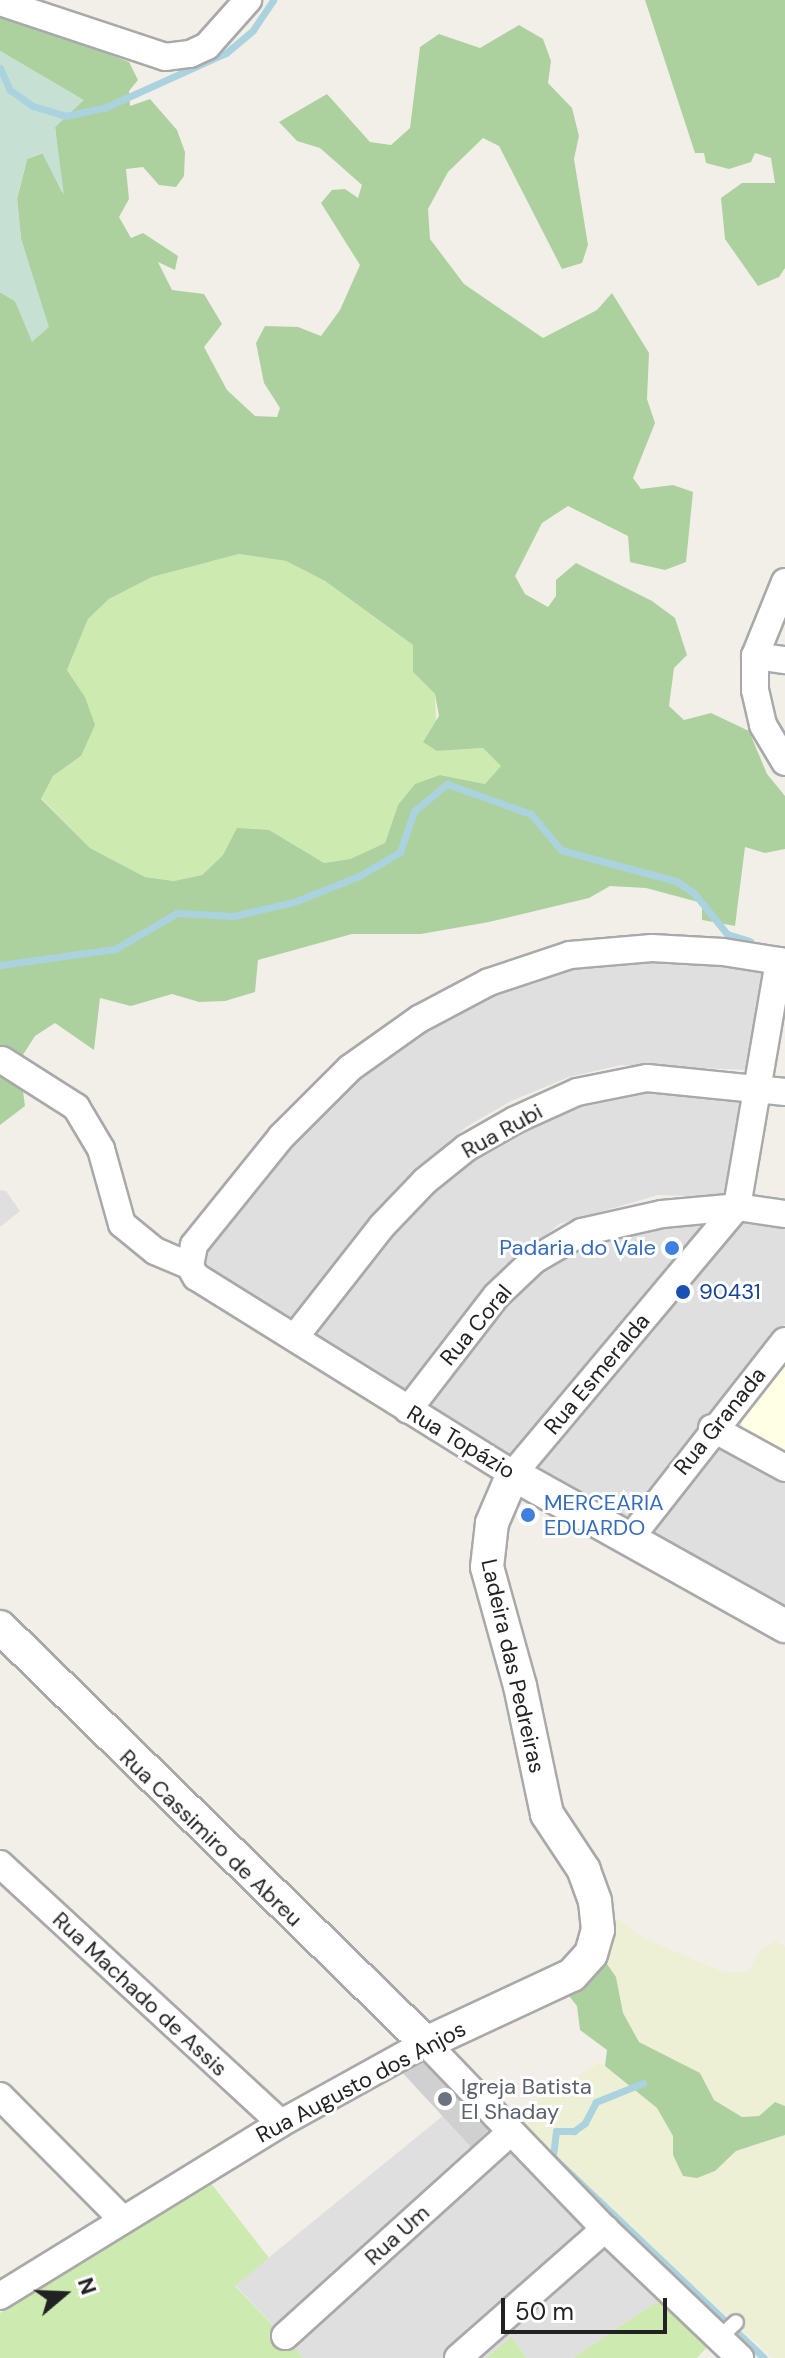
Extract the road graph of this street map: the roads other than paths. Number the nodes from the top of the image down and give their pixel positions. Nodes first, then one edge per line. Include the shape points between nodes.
1 (248, 0) edge
2 (0, 2) edge
3 (785, 582) edge
4 (755, 656) junction
5 (785, 660) edge
6 (785, 762) edge
7 (782, 961) edge
8 (2, 1060) dead end
9 (756, 1086) junction
10 (785, 1092) edge
11 (737, 1207) junction
12 (785, 1214) edge
13 (190, 1266) junction
14 (295, 1337) junction
15 (785, 1341) edge
16 (408, 1410) junction
17 (712, 1428) junction
18 (785, 1468) edge
19 (513, 1474) junction
20 (628, 1541) junction
21 (785, 1626) edge
22 (0, 1627) edge
23 (547, 1814) joint
24 (0, 1864) edge
25 (426, 2043) junction
26 (0, 2096) edge
27 (281, 2123) junction
28 (510, 2133) junction
29 (122, 2219) junction
30 (605, 2229) junction
31 (0, 2296) edge
32 (285, 2336) dead end
33 (458, 2358) edge
34 (740, 2358) edge

1 - 2 street via 207,46 165,57
3 - 4 street
4 - 5 street
4 - 6 street via 763,725
7 - 9 street
7 - 13 street via 638,949 570,955 489,982 419,1019 350,1068 281,1137 234,1195 194,1245
8 - 13 street via 76,1107 101,1149 122,1224 155,1251
9 - 10 street, Rua Rubi
9 - 11 street
9 - 14 street, Rua Rubi via 647,1078 577,1092 515,1120 466,1148 425,1181 382,1226
11 - 12 street, Rua Coral
11 - 16 street, Rua Coral via 620,1220 582,1232 534,1260 464,1333
11 - 19 street, Rua Esmeralda
13 - 14 street, Rua Topázio via 204,1286
14 - 16 street, Rua Topázio
15 - 17 street, Rua Granada
16 - 19 street, Rua Topázio
17 - 18 street
17 - 20 street, Rua Granada
19 - 20 street, Rua Topázio
19 - 23 street, Ladeira das Pedreiras via 492,1523 487,1567
20 - 21 street, Rua Topázio
22 - 25 street, Rua Cassimiro de Abreu
23 - 25 street, Rua Augusto dos Anjos via 584,1870 595,1901 598,1930 591,1954 572,1975
24 - 27 street, Rua Machado de Assis
25 - 27 street, Rua Augusto dos Anjos
25 - 28 street
26 - 29 street
27 - 29 street, Rua Augusto dos Anjos
28 - 30 street
28 - 32 street, Rua Um
29 - 31 street, Rua Augusto dos Anjos
30 - 33 street
30 - 34 street via 730,2328

